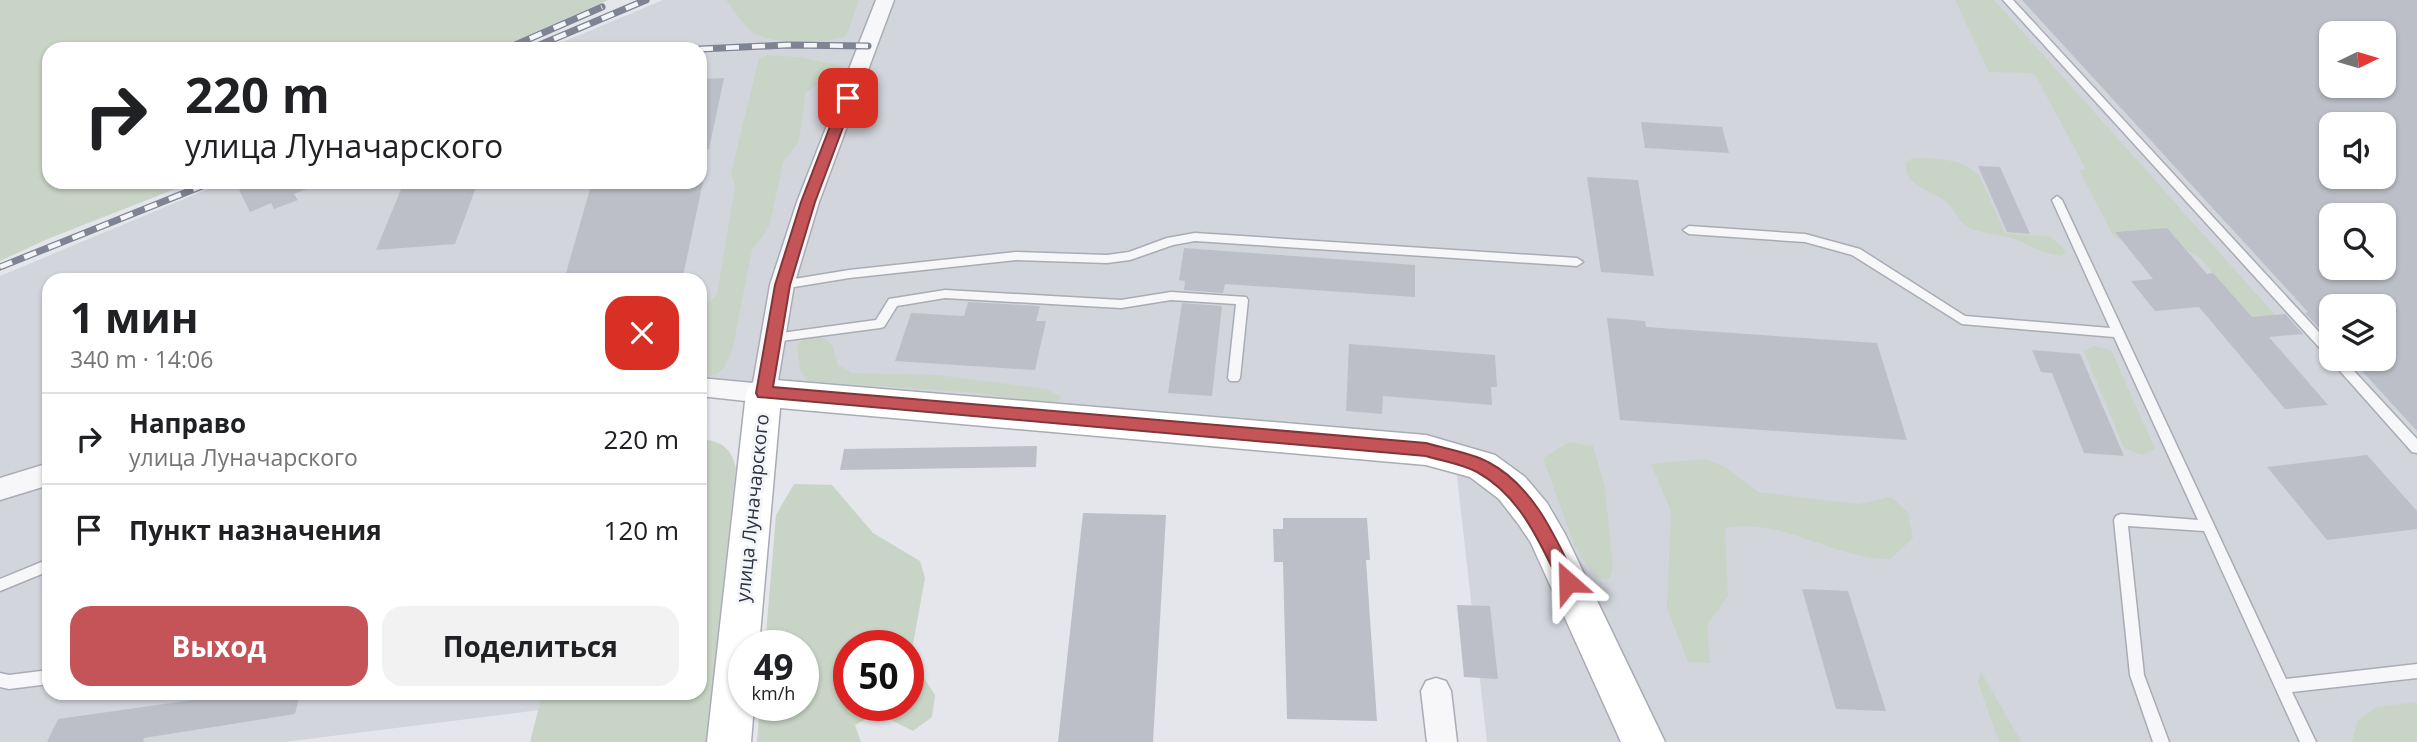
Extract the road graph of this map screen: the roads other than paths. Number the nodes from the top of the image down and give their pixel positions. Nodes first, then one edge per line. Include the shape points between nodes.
1 (885, 0) edge
2 (2008, 0) edge
3 (2057, 200) dead end
4 (1689, 230) dead end
5 (1577, 262) dead end
6 (782, 285) junction
7 (2118, 333) junction
8 (774, 338) junction
9 (2319, 340) edge
10 (2347, 371) edge
11 (1234, 378) dead end
12 (707, 388) edge
13 (764, 393) junction
14 (2417, 448) edge
15 (42, 476) edge
16 (0, 489) edge
17 (2207, 526) junction
18 (42, 568) edge
19 (2, 588) edge
20 (2417, 671) edge
21 (42, 678) edge
22 (0, 680) edge
23 (2283, 687) junction
24 (1436, 691) dead end
25 (729, 742) edge
26 (1442, 742) edge
27 (1643, 742) edge
28 (2161, 742) edge
29 (2308, 742) edge

1 - 6 street, улица Луначарского via 808,202
2 - 9 lane
3 - 7 lane
4 - 7 lane via 1805,238 1856,252 1962,320
5 - 6 lane via 1195,237 1107,259 1016,256
6 - 8 street, улица Луначарского
7 - 17 lane
8 - 11 lane via 880,324 893,302 946,294 1121,304 1171,296 1242,300
8 - 13 street, улица Луначарского
10 - 14 lane
12 - 13 street
13 - 25 main road, улица Луначарского
13 - 27 main road via 1426,450 1482,466 1512,488 1546,534
15 - 16 street
17 - 23 lane
17 - 28 lane via 2121,520 2137,675
18 - 19 lane
20 - 23 lane
21 - 22 lane
23 - 29 lane
24 - 26 street

